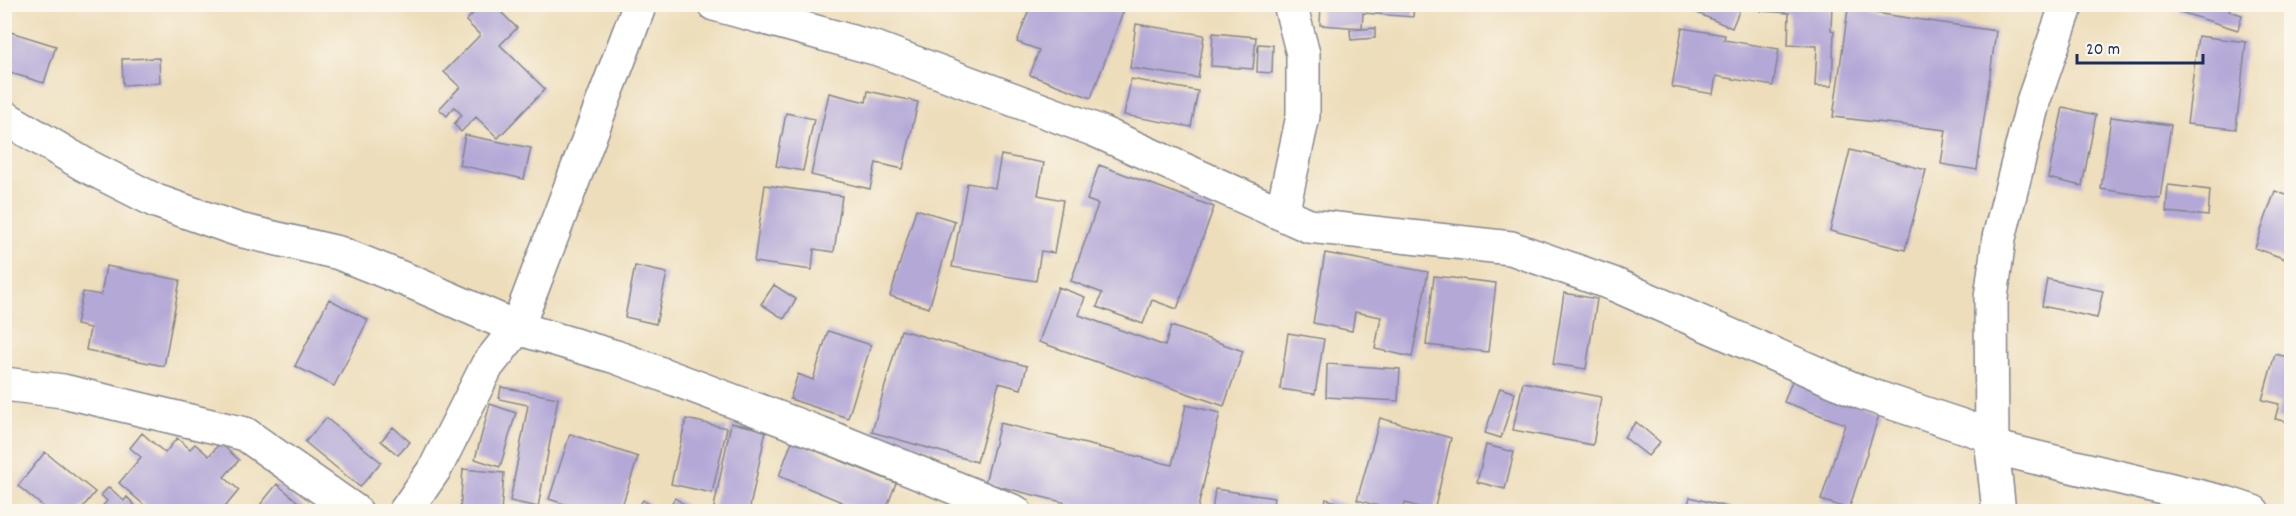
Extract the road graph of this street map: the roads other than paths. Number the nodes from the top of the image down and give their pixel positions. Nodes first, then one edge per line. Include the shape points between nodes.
1 (640, 4) edge
2 (714, 4) edge
3 (1290, 4) edge
4 (2067, 4) edge
5 (4, 117) edge
6 (1282, 214) junction
7 (517, 328) junction
8 (4, 384) edge
9 (1992, 441) junction
10 (356, 512) edge
11 (405, 512) edge
12 (1015, 512) edge
13 (1999, 512) edge
14 (2253, 512) edge

1 - 7 street
2 - 6 street via 889,53 1095,130
3 - 6 street via 1303,54 1303,116
4 - 9 street via 2034,99 1999,238 1991,298
5 - 7 street via 156,201 239,230 339,253
6 - 9 street via 1309,226 1511,248 1613,284 1860,392
7 - 11 street via 487,366 436,466
7 - 12 street via 616,357
8 - 10 street via 63,391 245,435
9 - 13 street
9 - 14 street

